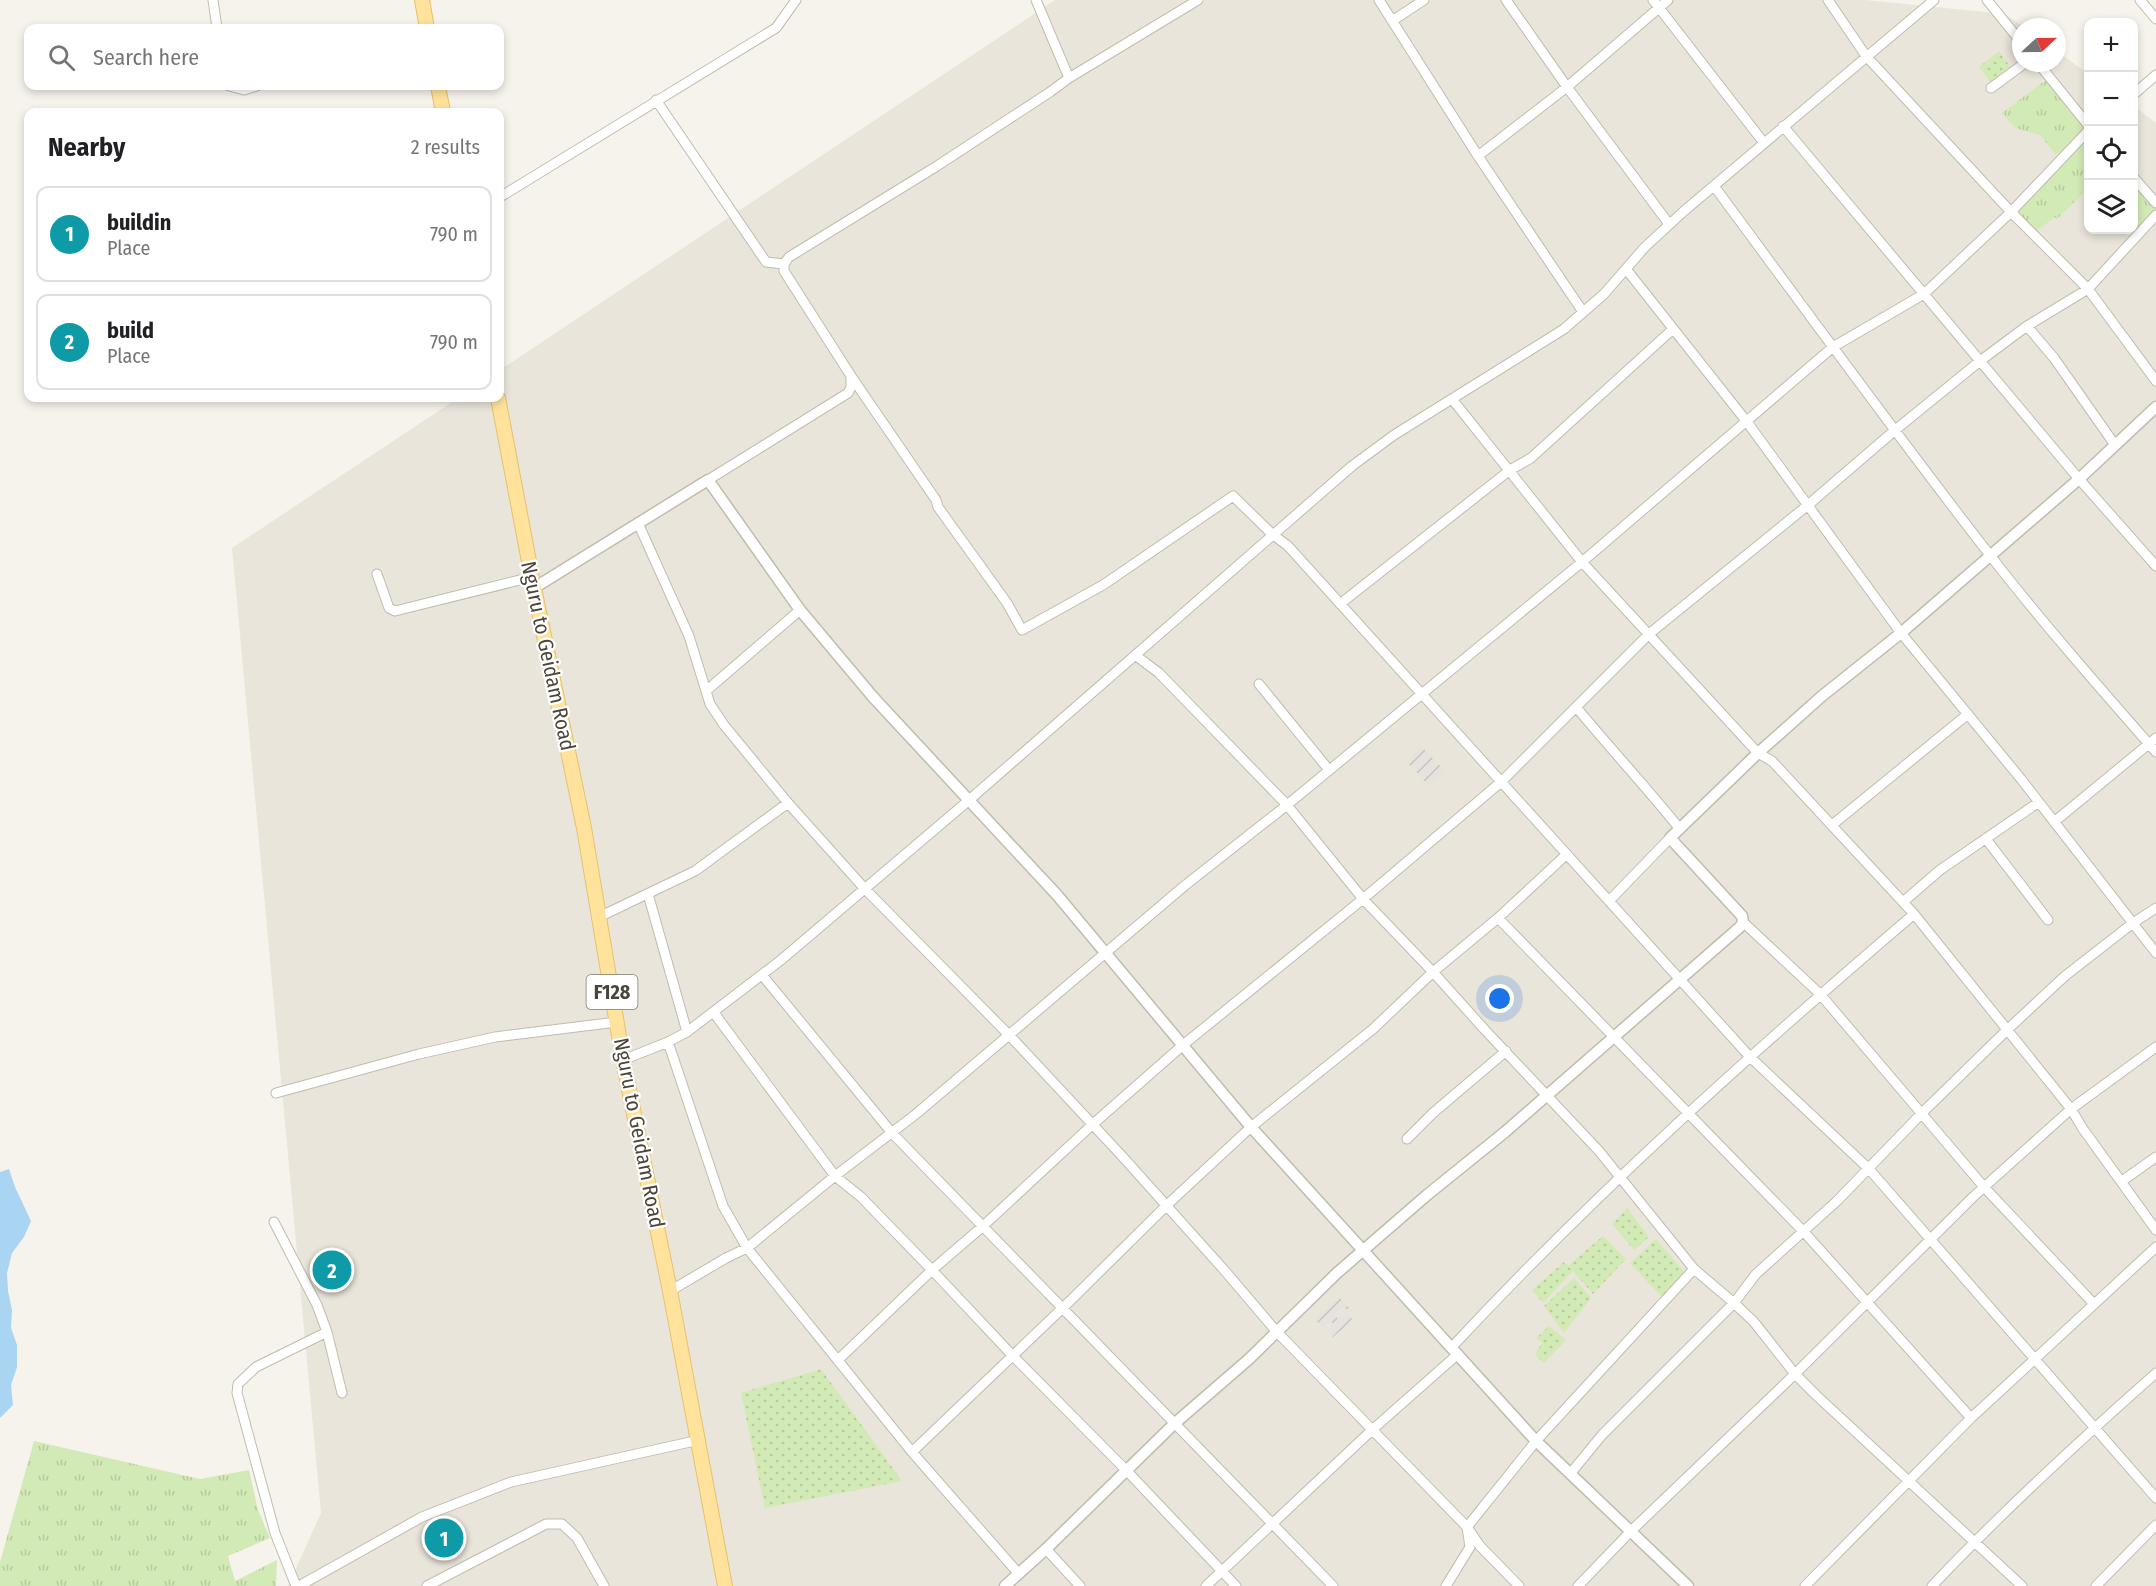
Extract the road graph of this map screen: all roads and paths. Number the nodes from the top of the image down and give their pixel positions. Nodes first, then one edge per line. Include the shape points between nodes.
1 (213, 0) edge
2 (422, 0) edge
3 (796, 0) edge
4 (1036, 0) edge
5 (1198, 0) edge
6 (1380, 0) edge
7 (1424, 0) edge
8 (1506, 0) edge
9 (1668, 0) edge
10 (1828, 0) edge
11 (1934, 0) edge
12 (1988, 0) edge
13 (2140, 0) edge
14 (1656, 4) edge
15 (2156, 19) edge
16 (1392, 21) junction
17 (216, 24) edge
18 (427, 24) edge
19 (2012, 31) edge
20 (1866, 56) junction
21 (2013, 72) edge
22 (2045, 72) edge
23 (2156, 75) edge
24 (1069, 78) junction
25 (1567, 87) junction
26 (1991, 88) dead end
27 (439, 90) edge
28 (2138, 90) edge
29 (656, 100) junction
30 (442, 108) edge
31 (2084, 120) edge
32 (1783, 126) junction
33 (2084, 135) edge
34 (1764, 143) junction
35 (1478, 156) junction
36 (2136, 180) edge
37 (1714, 186) junction
38 (504, 195) edge
39 (2156, 204) edge
40 (2011, 212) junction
41 (2156, 215) edge
42 (1669, 224) junction
43 (784, 264) junction
44 (1626, 269) junction
45 (2088, 289) junction
46 (1924, 294) junction
47 (1583, 312) junction
48 (2027, 326) junction
49 (1673, 329) junction
50 (1833, 347) junction
51 (1980, 361) junction
52 (851, 376) junction
53 (2156, 381) edge
54 (1452, 399) junction
55 (499, 402) edge
56 (2156, 407) edge
57 (1747, 422) junction
58 (1894, 431) junction
59 (2115, 445) junction
60 (1509, 470) junction
61 (2079, 479) junction
62 (708, 480) junction
63 (1808, 505) junction
64 (638, 523) junction
65 (1272, 534) junction
66 (1990, 555) junction
67 (1582, 562) junction
68 (2156, 566) edge
69 (376, 574) dead end
70 (533, 582) junction
71 (1340, 604) junction
72 (800, 610) junction
73 (1901, 633) junction
74 (1649, 634) junction
75 (1135, 655) junction
76 (1259, 684) dead end
77 (706, 691) junction
78 (1421, 694) junction
79 (1576, 707) junction
80 (1968, 714) junction
81 (2154, 745) edge
82 (1758, 753) junction
83 (1329, 770) junction
84 (1501, 782) junction
85 (968, 801) junction
86 (2039, 802) junction
87 (788, 803) junction
88 (1287, 805) junction
89 (2054, 822) junction
90 (1832, 825) junction
91 (1680, 829) junction
92 (1670, 838) junction
93 (1986, 839) junction
94 (1567, 854) junction
95 (865, 888) junction
96 (648, 894) junction
97 (1363, 899) junction
98 (1609, 901) junction
99 (1903, 902) junction
100 (2156, 908) edge
101 (1914, 914) junction
102 (599, 917) junction
103 (1498, 918) junction
104 (2048, 920) dead end
105 (1743, 922) junction
106 (2133, 923) junction
107 (1107, 953) junction
108 (2156, 953) edge
109 (1433, 972) junction
110 (762, 975) junction
111 (1680, 981) junction
112 (1820, 994) junction
113 (714, 1013) junction
114 (617, 1022) junction
115 (2007, 1030) junction
116 (687, 1032) junction
117 (1010, 1036) junction
118 (1615, 1037) junction
119 (668, 1042) junction
120 (1184, 1045) junction
121 (2156, 1047) edge
122 (1506, 1051) junction
123 (1750, 1057) junction
124 (623, 1060) junction
125 (276, 1093) dead end
126 (1548, 1095) junction
127 (2071, 1109) junction
128 (1689, 1113) junction
129 (1922, 1113) junction
130 (1092, 1125) junction
131 (1251, 1127) junction
132 (892, 1133) junction
133 (1407, 1139) dead end
134 (2156, 1157) edge
135 (1869, 1169) junction
136 (835, 1176) junction
137 (1620, 1177) junction
138 (2122, 1181) junction
139 (1984, 1186) junction
140 (1167, 1205) junction
141 (274, 1222) dead end
142 (982, 1227) junction
143 (2156, 1230) edge
144 (1804, 1232) junction
145 (1931, 1240) junction
146 (2156, 1247) edge
147 (747, 1248) junction
148 (1364, 1250) junction
149 (1694, 1269) junction
150 (932, 1270) junction
151 (670, 1291) junction
152 (1867, 1301) junction
153 (1734, 1302) junction
154 (2094, 1304) junction
155 (1061, 1309) junction
156 (1276, 1330) junction
157 (327, 1332) junction
158 (1455, 1351) junction
159 (1012, 1355) junction
160 (2034, 1358) junction
161 (838, 1360) junction
162 (2156, 1373) edge
163 (1795, 1374) junction
164 (342, 1393) dead end
165 (1971, 1418) junction
166 (1174, 1424) junction
167 (2093, 1428) junction
168 (1372, 1430) junction
169 (699, 1440) junction
170 (1536, 1441) junction
171 (912, 1452) junction
172 (1125, 1470) junction
173 (1570, 1474) junction
174 (1908, 1480) junction
175 (2156, 1498) edge
176 (1272, 1524) junction
177 (2156, 1525) edge
178 (1467, 1527) junction
179 (1631, 1531) junction
180 (1974, 1542) junction
181 (1046, 1548) junction
182 (1222, 1572) junction
183 (1019, 1574) junction
184 (298, 1586) edge
185 (427, 1586) edge
186 (604, 1586) edge
187 (725, 1586) edge
188 (1005, 1586) edge
189 (1080, 1586) edge
190 (1206, 1586) edge
191 (1236, 1586) edge
192 (1333, 1586) edge
193 (1446, 1586) edge
194 (1519, 1586) edge
195 (1578, 1586) edge
196 (1688, 1586) edge
197 (1805, 1586) edge
198 (1932, 1586) edge
199 (2022, 1586) edge
200 (2096, 1586) edge

1 - 17 street
2 - 18 main road
3 - 29 street via 776,28
4 - 24 street
5 - 24 street
6 - 16 street
7 - 16 street
8 - 25 street
9 - 14 street
10 - 20 street
11 - 20 street
12 - 19 street
13 - 15 street
14 - 25 street
14 - 34 street
16 - 35 street
20 - 32 street
20 - 40 street
21 - 26 street
22 - 31 street
23 - 28 street
24 - 43 street via 937,166 789,257
25 - 35 street
25 - 42 street
27 - 30 main road
29 - 38 street
29 - 43 street via 766,262
32 - 34 street
32 - 46 street
33 - 40 street
34 - 37 street
35 - 47 street
36 - 39 street
37 - 42 street
37 - 50 street
40 - 45 street
40 - 46 street
41 - 45 street
42 - 44 street
43 - 52 street via 784,271
44 - 47 street
44 - 49 street
45 - 48 street
45 - 53 street
46 - 50 street
46 - 51 street
47 - 54 street
48 - 51 street
48 - 59 street
49 - 57 street
49 - 60 street via 1531,458
50 - 57 street
50 - 58 street
51 - 58 street
51 - 61 street
52 - 62 street via 848,393
52 - 65 street via 1022,630 1103,585 1233,496
54 - 60 street
54 - 65 street via 1352,466
55 - 70 main road, Nguru to Geidam Road / F128
56 - 59 street
57 - 63 street
57 - 67 street
58 - 63 street
58 - 66 street
59 - 61 street
60 - 67 street
60 - 71 street
61 - 66 street
61 - 68 street
62 - 64 street
62 - 72 street
63 - 73 street
63 - 74 street
64 - 70 street
64 - 77 street via 689,636
65 - 71 street via 1288,546
65 - 75 street
66 - 73 street
66 - 81 street via 2072,656
67 - 74 street
67 - 78 street
69 - 70 street via 389,608 394,611
70 - 102 main road, Nguru to Geidam Road / F128
71 - 78 street
72 - 77 street
72 - 85 street
73 - 80 street
73 - 82 street
74 - 79 street
74 - 82 street
75 - 85 street
75 - 88 street via 1159,673
76 - 83 street
77 - 87 street via 724,725
78 - 83 street
78 - 84 street
79 - 84 street
79 - 91 street
80 - 86 street
80 - 90 street
81 - 89 street
82 - 90 street via 1772,761
82 - 91 street
83 - 88 street
84 - 94 street
84 - 97 street
85 - 95 street
85 - 107 street
86 - 89 street
86 - 93 street
87 - 95 street
87 - 96 street via 695,871
88 - 97 street
88 - 107 street
89 - 106 street
90 - 99 street
91 - 92 street
92 - 98 street
92 - 105 street via 1742,916
93 - 99 street via 1940,870
93 - 104 street
94 - 98 street
94 - 103 street
95 - 110 street
95 - 117 street
96 - 102 street
96 - 116 street
97 - 109 street
97 - 120 street
98 - 111 street
99 - 101 street
100 - 106 street
101 - 112 street
101 - 115 street
102 - 114 main road, Nguru to Geidam Road / F128
103 - 109 street
103 - 118 street
105 - 111 street
105 - 112 street
106 - 108 street
106 - 115 street via 2065,976
107 - 117 street
107 - 120 street
109 - 122 street
109 - 131 street via 1373,1029
110 - 113 street
110 - 132 street
111 - 118 street
111 - 123 street
112 - 123 street
112 - 129 street
113 - 116 street
113 - 136 street
114 - 124 main road, Nguru to Geidam Road / F128
114 - 125 street via 495,1038
115 - 127 street
115 - 129 street
116 - 119 street
117 - 130 street
117 - 132 street
118 - 126 street
118 - 128 street
119 - 124 street
119 - 147 street via 723,1206
120 - 130 street
120 - 131 street
121 - 127 street
122 - 126 street
122 - 133 street
123 - 128 street
123 - 135 street
124 - 151 main road, Nguru to Geidam Road / F128
126 - 137 street
126 - 148 street
127 - 138 street
127 - 139 street
128 - 137 street
128 - 144 street
129 - 135 street
129 - 139 street
130 - 140 street
130 - 142 street
131 - 140 street
131 - 148 street
132 - 136 street
132 - 142 street
134 - 138 street
135 - 144 street
135 - 145 street
136 - 147 street
136 - 150 street via 861,1197
137 - 149 street
137 - 158 street via 1512,1283
138 - 143 street
139 - 145 street
139 - 154 street
140 - 155 street
140 - 156 street
141 - 157 street
142 - 150 street
142 - 155 street
144 - 152 street
144 - 153 street via 1756,1274
145 - 152 street
145 - 160 street
146 - 154 street
147 - 151 street
147 - 161 street
148 - 156 street
148 - 158 street
149 - 153 street
149 - 170 street
150 - 159 street
150 - 161 street
151 - 169 main road, Nguru to Geidam Road / F128
152 - 163 street
152 - 165 street
153 - 163 street
153 - 173 street via 1602,1435
154 - 160 street
155 - 159 street
155 - 166 street
156 - 166 street via 1249,1359
156 - 168 street
157 - 164 street
157 - 184 street via 256,1367 237,1384 275,1533
158 - 168 street
158 - 170 street
159 - 171 street
159 - 172 street
160 - 165 street
160 - 167 street
161 - 171 street
162 - 167 street
163 - 174 street
163 - 179 street
165 - 174 street
166 - 172 street
166 - 176 street
167 - 175 street
167 - 180 street
168 - 176 street
168 - 178 street
169 - 184 street via 511,1482 422,1516
169 - 187 main road, Nguru to Geidam Road / F128
170 - 173 street
170 - 178 street
171 - 183 street
172 - 181 street
172 - 182 street
173 - 179 street
174 - 180 street
174 - 197 street
176 - 182 street
176 - 192 street
177 - 200 street
178 - 193 street via 1470,1547
178 - 194 street
179 - 195 street
179 - 196 street
180 - 198 street
180 - 199 street
181 - 183 street
181 - 189 street
182 - 190 street
182 - 191 street
183 - 188 street
185 - 186 street via 546,1524 562,1524 577,1538

